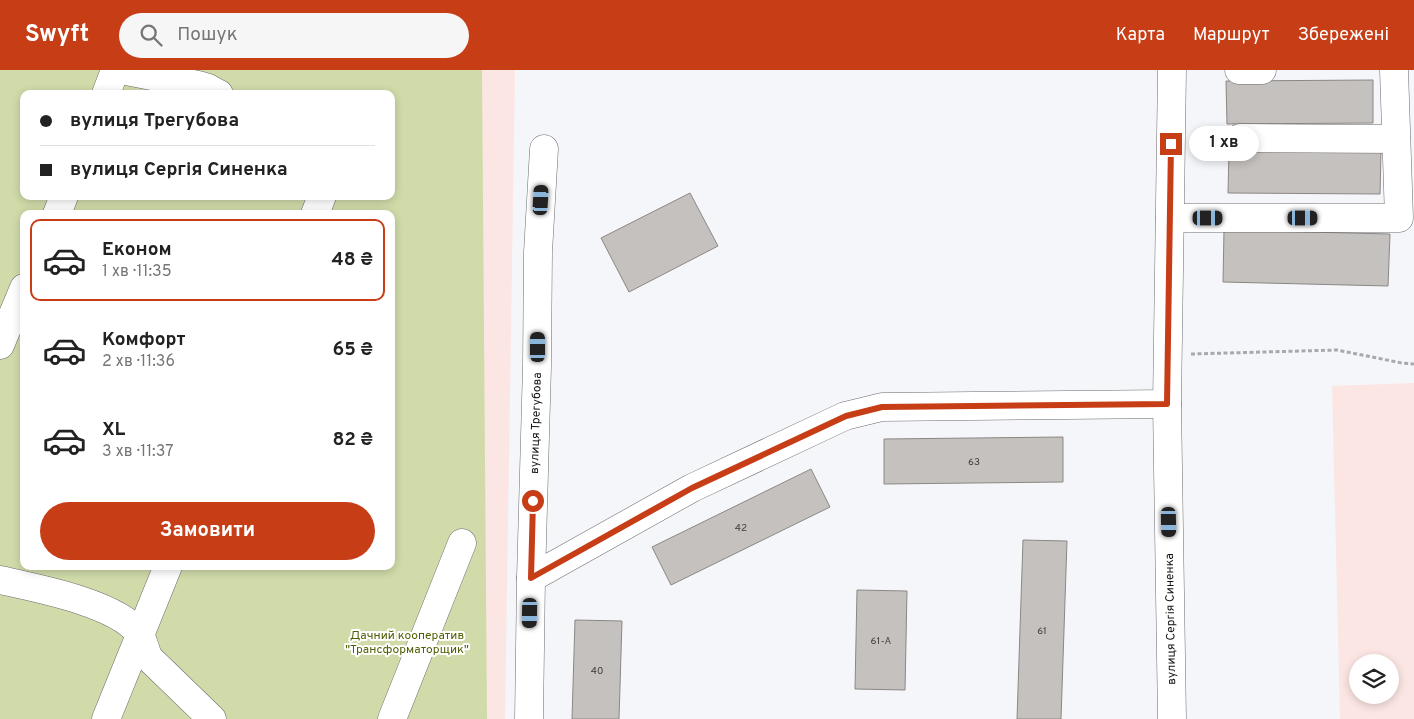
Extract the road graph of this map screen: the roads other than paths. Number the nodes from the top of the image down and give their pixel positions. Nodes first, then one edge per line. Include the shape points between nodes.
1 (115, 70) edge
2 (121, 70) edge
3 (1172, 70) edge
4 (1240, 70) edge
5 (1262, 70) edge
6 (1394, 70) edge
7 (108, 90) edge
8 (212, 90) edge
9 (1240, 138) dead end
10 (1396, 139) junction
11 (544, 148) dead end
12 (1170, 218) junction
13 (20, 298) edge
14 (0, 345) edge
15 (1167, 404) junction
16 (462, 543) dead end
17 (166, 570) edge
18 (531, 578) junction
19 (0, 580) edge
20 (140, 634) junction
21 (106, 719) edge
22 (212, 719) edge
23 (392, 719) edge
24 (529, 719) edge
25 (1172, 719) edge

1 - 7 street
2 - 8 street
3 - 12 street, вулиця Сергія Синенка
4 - 5 street
6 - 10 street
9 - 10 street
10 - 12 street via 1399,218
11 - 18 street, вулиця Трегубова via 538,252
12 - 15 street, вулиця Сергія Синенка
13 - 14 street
15 - 18 street via 882,407 846,416 692,488
15 - 25 street, вулиця Сергія Синенка
16 - 23 street
17 - 20 street
18 - 24 street, вулиця Трегубова
19 - 20 street via 110,611
20 - 21 street
20 - 22 street via 149,658

